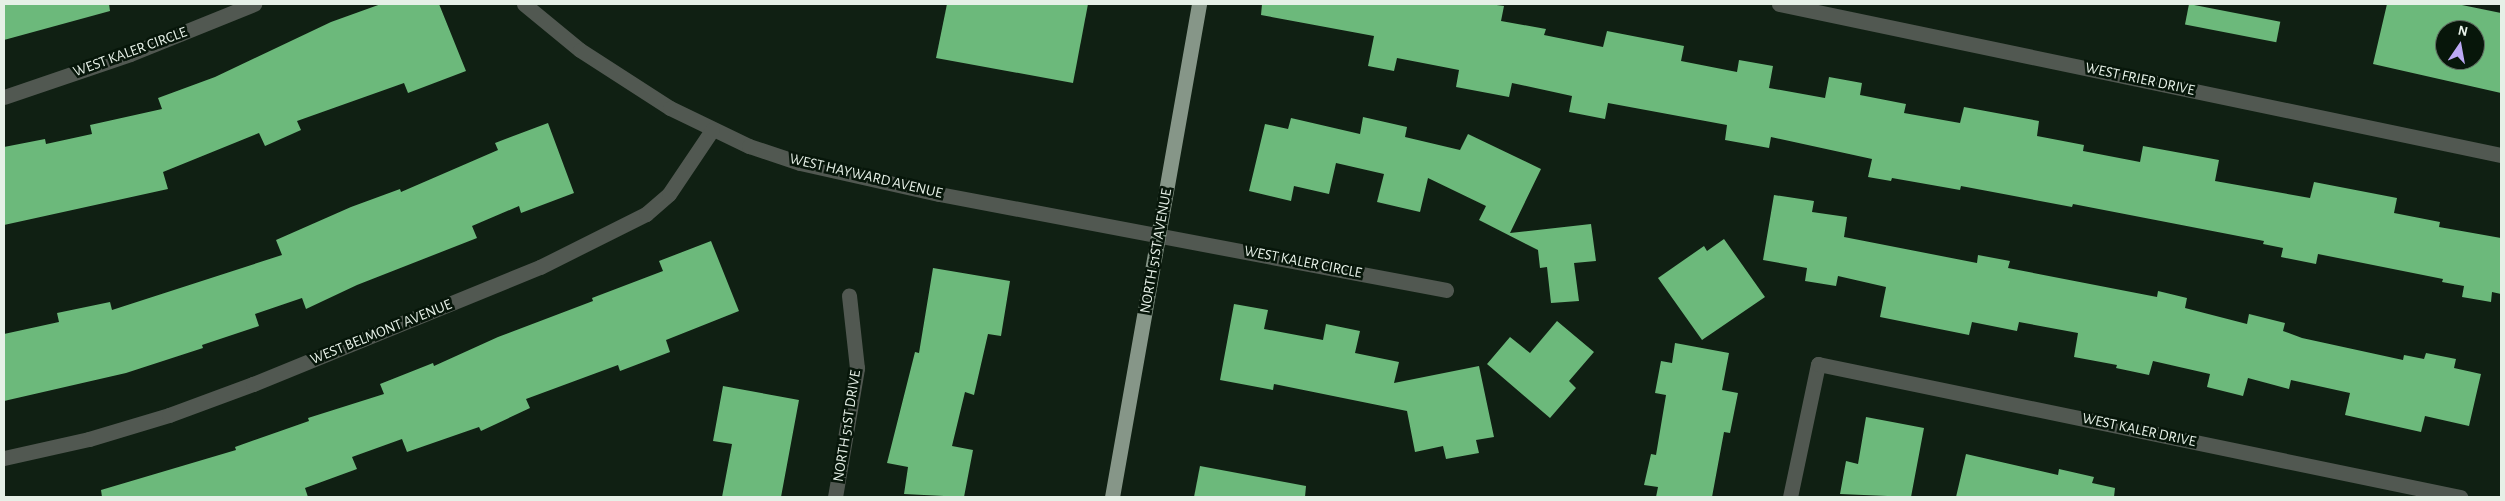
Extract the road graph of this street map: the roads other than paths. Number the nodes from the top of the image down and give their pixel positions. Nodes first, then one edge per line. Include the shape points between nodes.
1 (254, 4) edge
2 (524, 4) edge
3 (1199, 4) edge
4 (1779, 4) edge
5 (4, 97) edge
6 (712, 130) junction
7 (2501, 155) edge
8 (1160, 233) junction
9 (1446, 290) dead end
10 (849, 295) dead end
11 (4, 458) edge
12 (835, 497) edge
13 (1112, 497) edge
14 (1790, 497) edge
15 (2460, 497) edge

1 - 5 street, WEST KALER CIRCLE via 130,54
2 - 6 street, WEST HAYWARD AVENUE via 624,81
3 - 8 main road, NORTH 51ST AVENUE
4 - 7 street, WEST FRIER DRIVE
6 - 8 street, WEST HAYWARD AVENUE via 749,146 836,172
6 - 11 street, WEST BELMONT AVENUE via 682,178 663,199 617,231 557,259 253,384 169,415 88,439
8 - 9 street, WEST KALER CIRCLE
8 - 13 main road, NORTH 51ST AVENUE
10 - 12 street, NORTH 51ST DRIVE via 857,368
14 - 15 street, WEST KALER DRIVE via 1818,364

